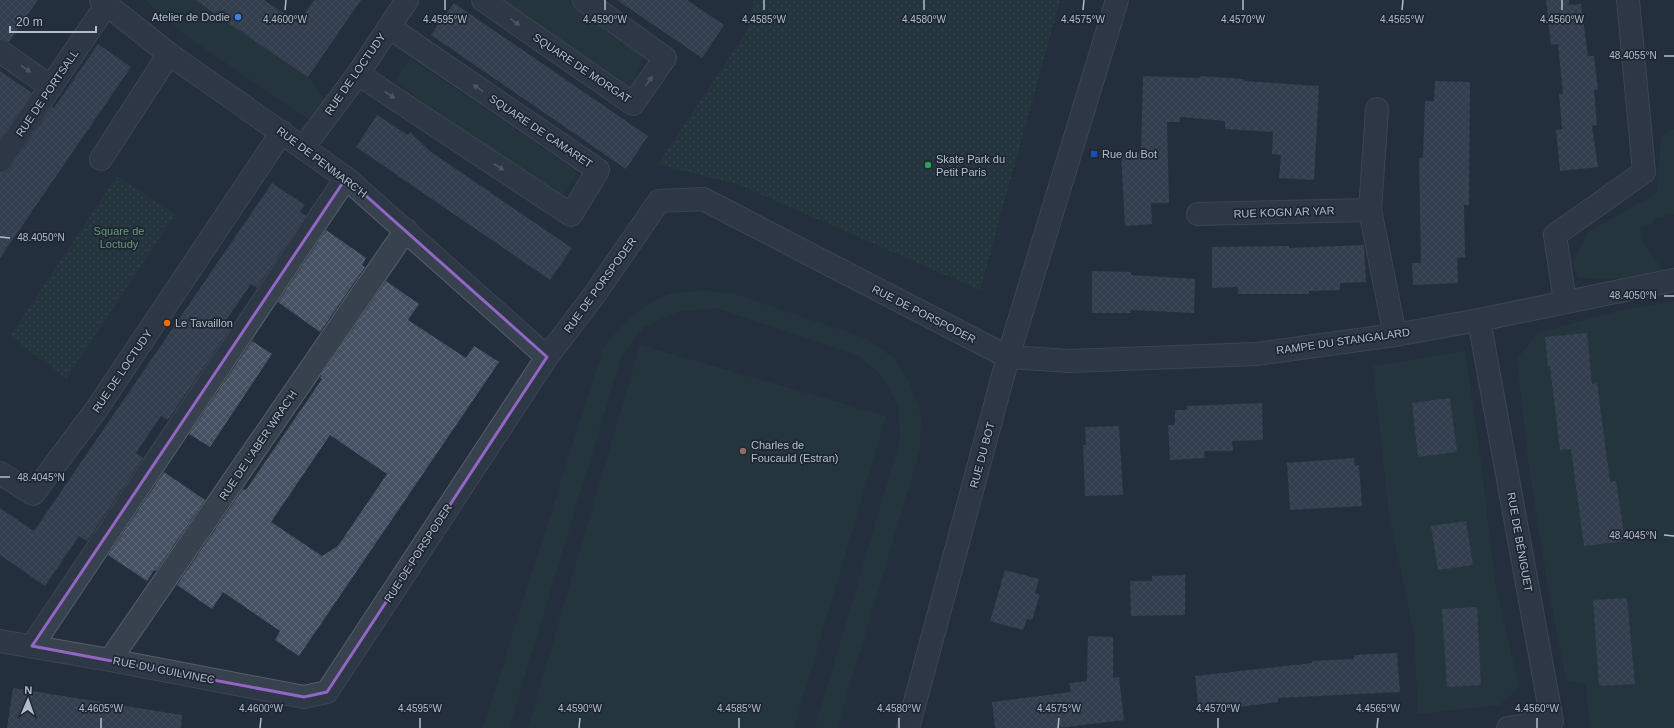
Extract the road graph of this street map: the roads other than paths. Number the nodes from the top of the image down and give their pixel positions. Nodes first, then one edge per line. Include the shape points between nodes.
1 (407, 0) edge
2 (483, 0) edge
3 (584, 0) edge
4 (1117, 0) edge
5 (1628, 0) edge
6 (104, 2) edge
7 (388, 27) junction
8 (0, 51) edge
9 (169, 54) junction
10 (358, 74) junction
11 (51, 87) junction
12 (1377, 109) dead end
13 (282, 132) junction
14 (303, 148) junction
15 (101, 159) dead end
16 (0, 161) edge
17 (346, 178) junction
18 (1370, 210) junction
19 (1198, 214) dead end
20 (406, 230) junction
21 (1674, 280) edge
22 (1565, 302) junction
23 (1479, 320) junction
24 (1395, 334) junction
25 (547, 357) junction
26 (1008, 357) junction
27 (0, 473) edge
28 (0, 641) edge
29 (32, 646) junction
30 (110, 660) junction
31 (327, 692) joint
32 (908, 728) edge
33 (1508, 728) edge

1 - 7 street, RUE DE LOCTUDY
2 -> 3 street, SQUARE DE MORGAT via 633,104 665,58
4 - 26 street, RUE DU BOT
5 - 22 street via 1644,172 1556,235
6 - 9 street, RUE DE PENMARC'H
6 - 11 street, RUE DE PORTSALL
7 - 10 street, RUE DE LOCTUDY
10 -> 7 street, SQUARE DE CAMARET via 571,215 598,170
8 -> 11 street
9 - 13 street, RUE DE PENMARC'H
9 - 15 street
10 - 14 street, RUE DE LOCTUDY
11 - 16 street, RUE DE PORTSALL
12 - 18 street
13 - 14 street, RUE DE PENMARC'H
13 - 27 street, RUE DE LOCTUDY via 96,410 33,494
14 - 17 street, RUE DE PENMARC'H
17 - 20 street, RUE DE PENMARC'H
17 - 29 street
18 - 19 street, RUE KOGN AR YAR
18 - 24 street
20 - 25 street, RUE DE PENMARC'H
20 - 30 street, RUE DE L'ABER WRAC'H
21 - 22 street, RAMPE DU STANGALARD
22 - 23 street, RAMPE DU STANGALARD
23 - 24 street, RAMPE DU STANGALARD
23 - 33 street, RUE DE BÉNIGUET via 1552,721
24 - 26 street, RAMPE DU STANGALARD via 1256,354 1070,361
25 - 26 street, RUE DE PORSPODER via 595,294 659,201 703,199
25 - 31 street, RUE DE PORSPODER
26 - 32 street, RUE DU BOT
28 - 29 street, RUE DU GUILVINEC
29 - 30 street, RUE DU GUILVINEC
30 - 31 street, RUE DU GUILVINEC via 304,697

